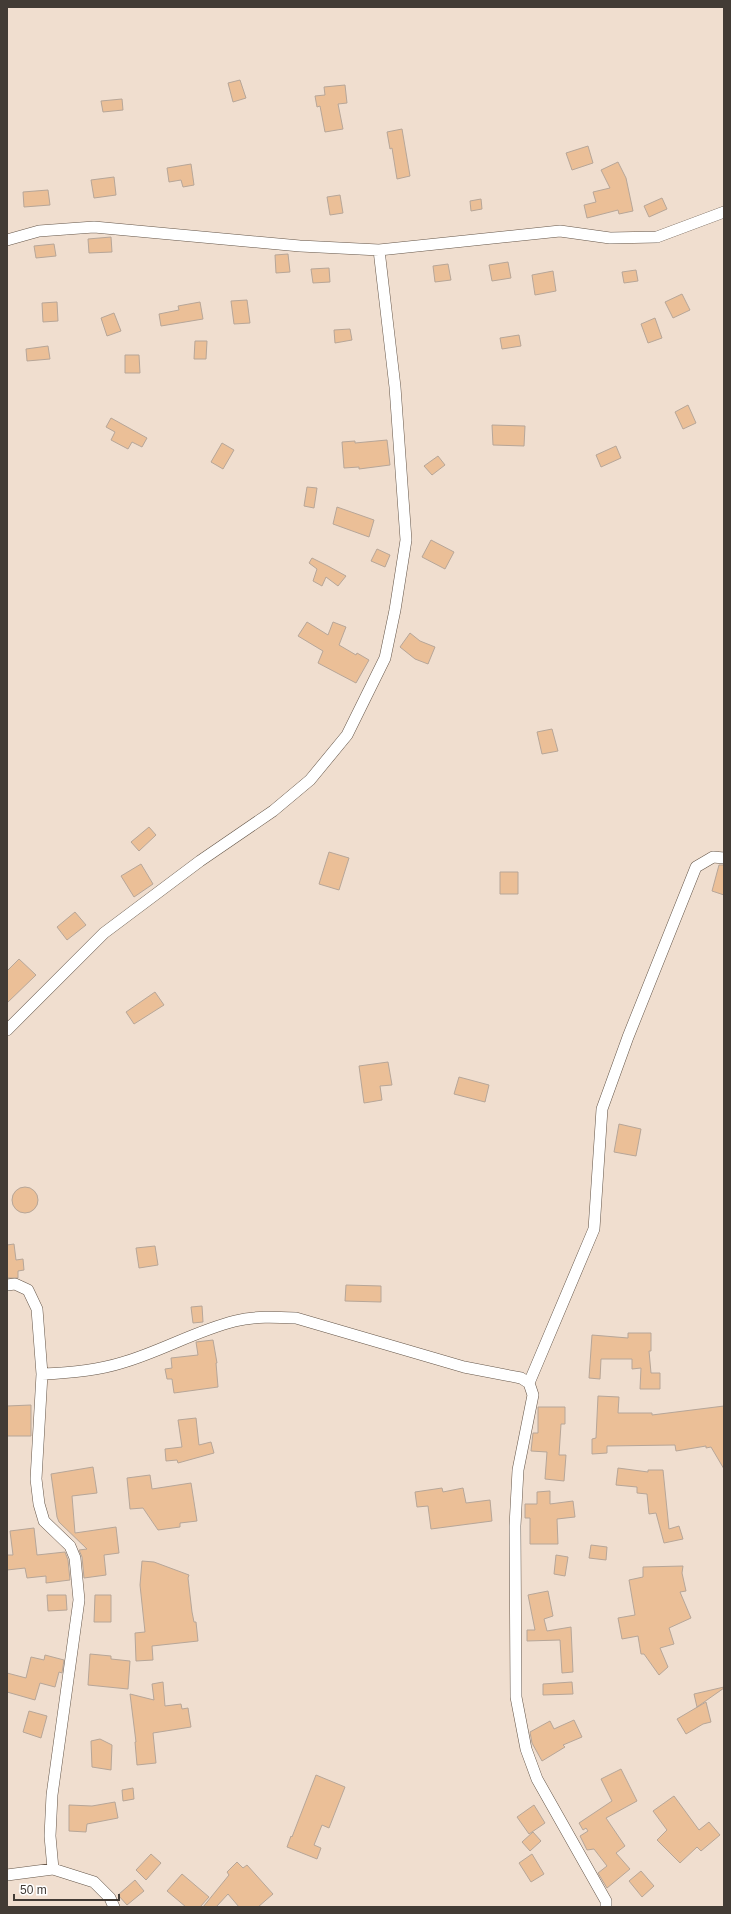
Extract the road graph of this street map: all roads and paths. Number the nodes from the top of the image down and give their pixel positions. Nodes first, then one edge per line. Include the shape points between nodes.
1 (724, 212) edge
2 (7, 240) edge
3 (379, 250) junction
4 (724, 858) edge
5 (7, 1030) edge
6 (7, 1285) edge
7 (42, 1374) junction
8 (529, 1383) junction
9 (53, 1869) junction
10 (7, 1875) edge
11 (114, 1907) edge
12 (606, 1907) edge

1 - 3 street via 657,237 610,238 560,231
2 - 3 street via 39,231 94,227 292,245
3 - 5 street via 395,387 406,540 385,658 347,735 310,780 273,811 200,861 104,933
4 - 8 street via 713,857 696,867 628,1037 602,1110 594,1229
6 - 7 street via 15,1284 28,1290 37,1309
7 - 8 street via 82,1372 120,1364 201,1332 236,1321 267,1317 296,1318 464,1367 521,1378
7 - 9 street via 36,1479 39,1504 44,1521 70,1546 75,1558 79,1600 52,1795 50,1836
8 - 12 street via 533,1395 518,1470 515,1526 516,1697 526,1749 537,1779 606,1901
9 - 10 street
9 - 11 street via 94,1882 110,1898

